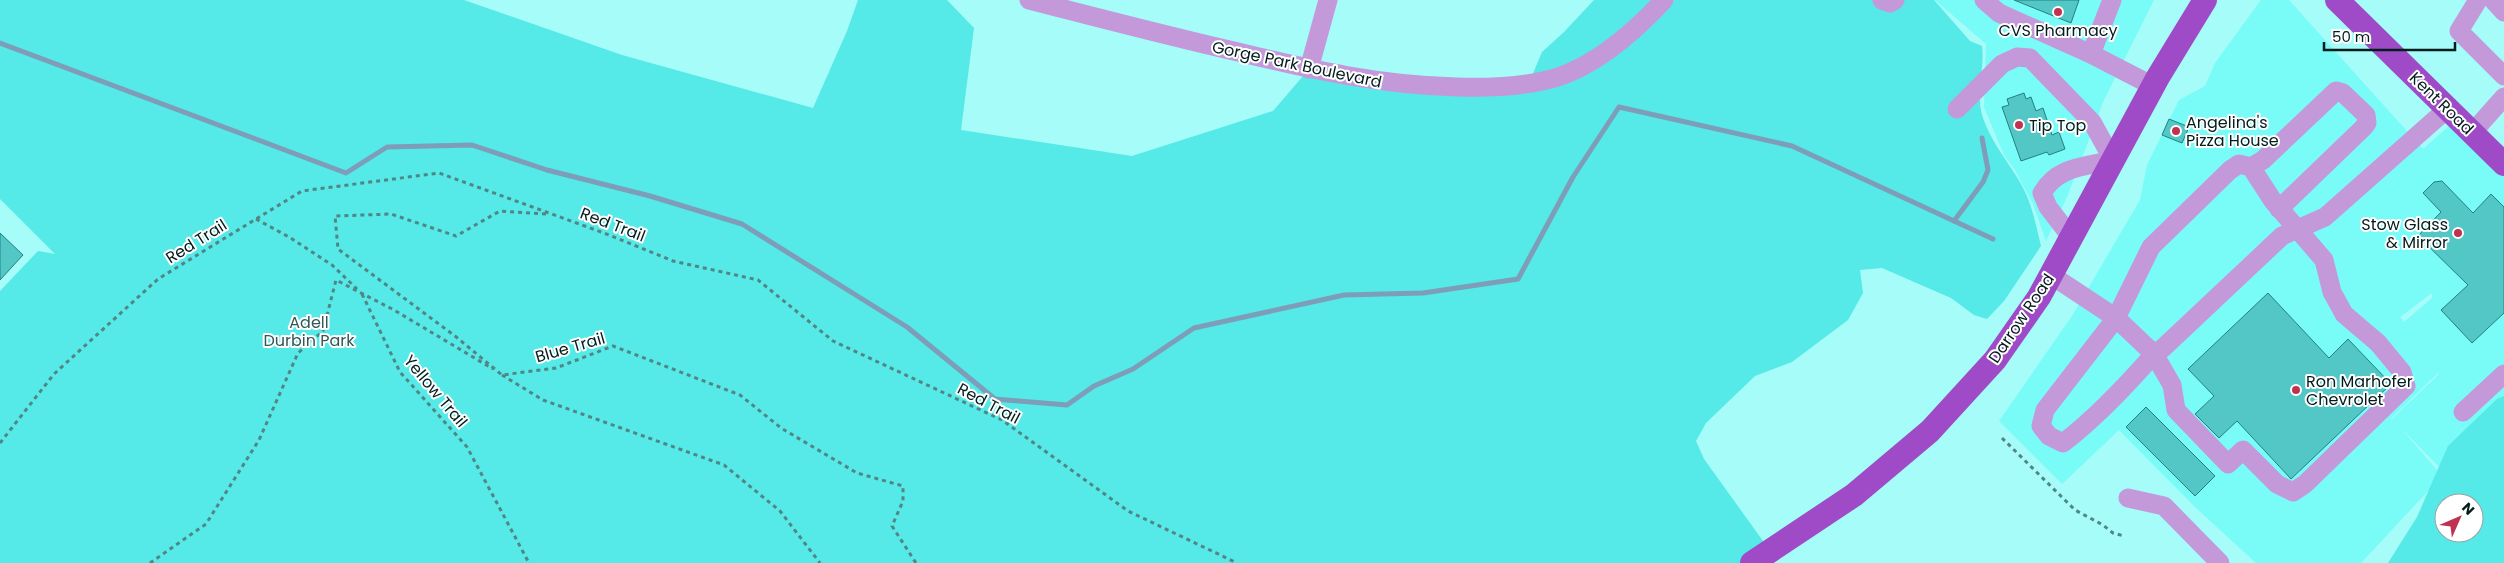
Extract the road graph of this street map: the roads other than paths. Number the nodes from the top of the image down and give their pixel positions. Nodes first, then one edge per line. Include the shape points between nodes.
1 (1029, 0) edge
2 (1328, 0) edge
3 (1664, 0) edge
4 (1882, 0) edge
5 (1895, 0) edge
6 (1984, 0) edge
7 (2112, 0) edge
8 (2205, 0) edge
9 (2337, 0) edge
10 (2478, 0) edge
11 (2493, 0) edge
12 (2504, 12) edge
13 (2091, 54) junction
14 (1309, 69) junction
15 (2504, 76) edge
16 (2153, 86) junction
17 (2504, 97) edge
18 (1957, 109) dead end
19 (2447, 109) junction
20 (2472, 133) junction
21 (2112, 160) junction
22 (2504, 164) edge
23 (2251, 167) junction
24 (2279, 209) junction
25 (2296, 228) junction
26 (2071, 238) junction
27 (2051, 275) junction
28 (2116, 318) junction
29 (2154, 354) junction
30 (2504, 374) edge
31 (2463, 412) dead end
32 (2128, 498) dead end
33 (1752, 563) edge
34 (2220, 563) edge

1 - 14 street, Gorge Park Boulevard
2 - 14 street
3 - 14 street, Gorge Park Boulevard via 1620,41 1586,64 1545,81 1495,87 1418,86 1376,82
4 - 5 street via 1890,3
6 - 13 street via 1999,13
7 - 13 street
8 - 16 main road, Darrow Road
9 - 19 main road, Kent Road
10 - 15 street via 2459,31
11 - 12 street
13 - 16 street
16 - 21 main road, Darrow Road
17 - 20 street
18 - 21 street via 2002,64 2017,57 2030,58 2092,122
19 - 20 main road, Kent Road
19 - 25 street via 2325,217
20 - 22 main road, Kent Road
21 - 26 main road, Darrow Road
21 - 26 street via 2062,172 2050,180 2042,193 2048,207
23 - 24 street
23 - 24 street via 2263,160 2336,91 2343,93 2366,115 2367,123 2363,128
23 - 28 street via 2239,164 2230,170 2151,247
24 - 25 street
25 - 29 street via 2282,236
25 - 29 street via 2324,260 2332,292 2344,314 2378,343 2402,372 2406,386 2305,484 2293,492 2277,484 2242,450 2228,464 2176,410 2172,385
26 - 27 main road, Darrow Road
27 - 28 street
27 - 33 main road, Darrow Road via 1995,360 1930,431 1854,496
28 - 29 street
28 - 29 street via 2045,410 2041,426 2049,436 2062,443 2081,429
30 - 31 street
32 - 34 street via 2164,506

